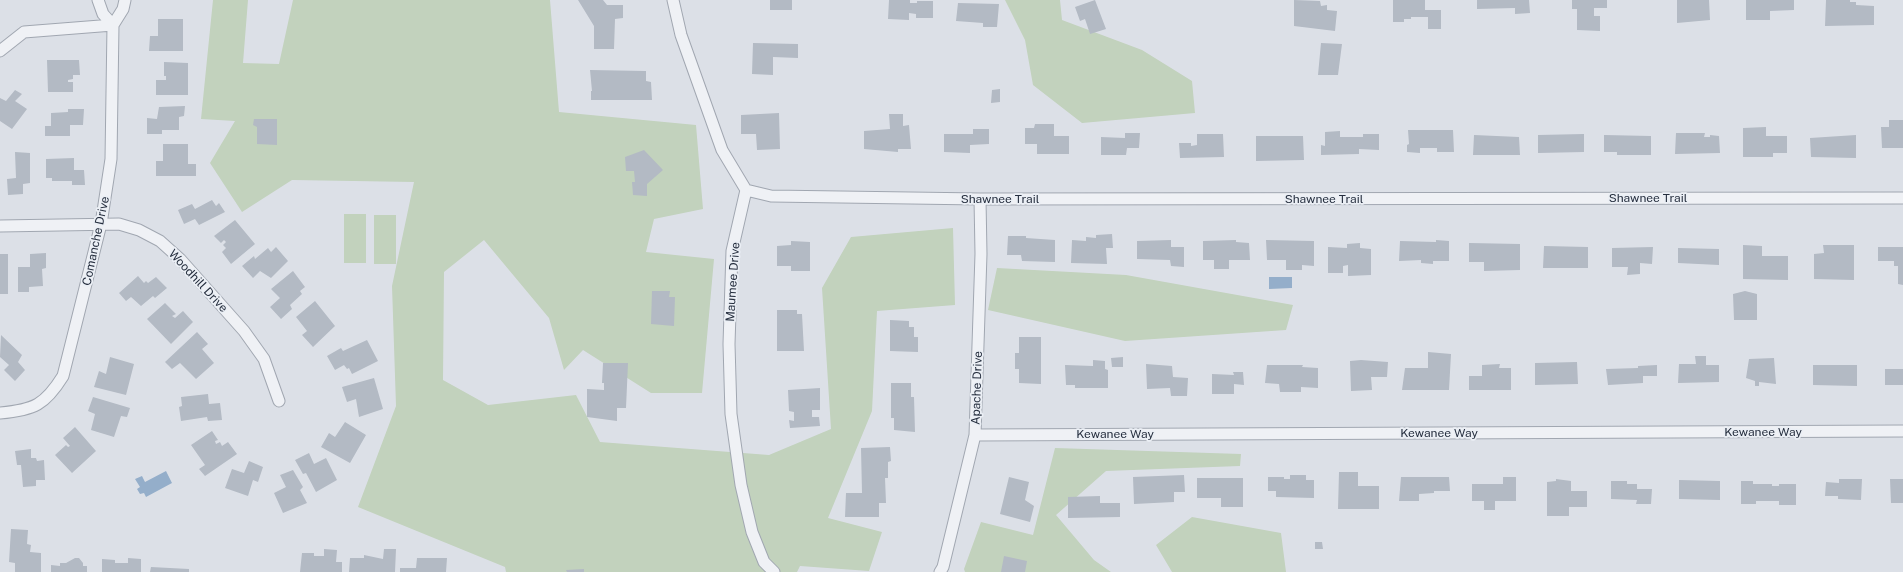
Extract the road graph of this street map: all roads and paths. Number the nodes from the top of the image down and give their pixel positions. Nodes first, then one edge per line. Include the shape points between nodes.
1 (98, 0) edge
2 (125, 0) edge
3 (673, 0) edge
4 (113, 25) junction
5 (0, 51) edge
6 (746, 190) junction
7 (1903, 198) edge
8 (980, 199) junction
9 (101, 224) junction
10 (0, 226) edge
11 (279, 401) dead end
12 (0, 413) edge
13 (1903, 431) edge
14 (975, 435) junction
15 (774, 572) edge
16 (940, 572) edge

1 - 4 street via 103,14
2 - 4 street via 123,9
3 - 6 street via 681,35 722,150
4 - 5 street via 24,32
4 - 9 street, Comanche Drive via 111,159
6 - 8 street, Shawnee Trail via 771,196
6 - 15 street, Maumee Drive via 732,251 729,344 731,414 741,485 752,532 764,562
7 - 8 street, Shawnee Trail
8 - 14 street, Apache Drive via 981,254
9 - 10 street, Woodhill Drive
9 - 11 street, Woodhill Drive via 119,224 139,230 160,241 180,259 244,331 264,359
9 - 12 street, Comanche Drive via 63,376 53,392 38,405 16,412
13 - 14 street, Kewanee Way
14 - 16 street, Apache Drive via 944,567

